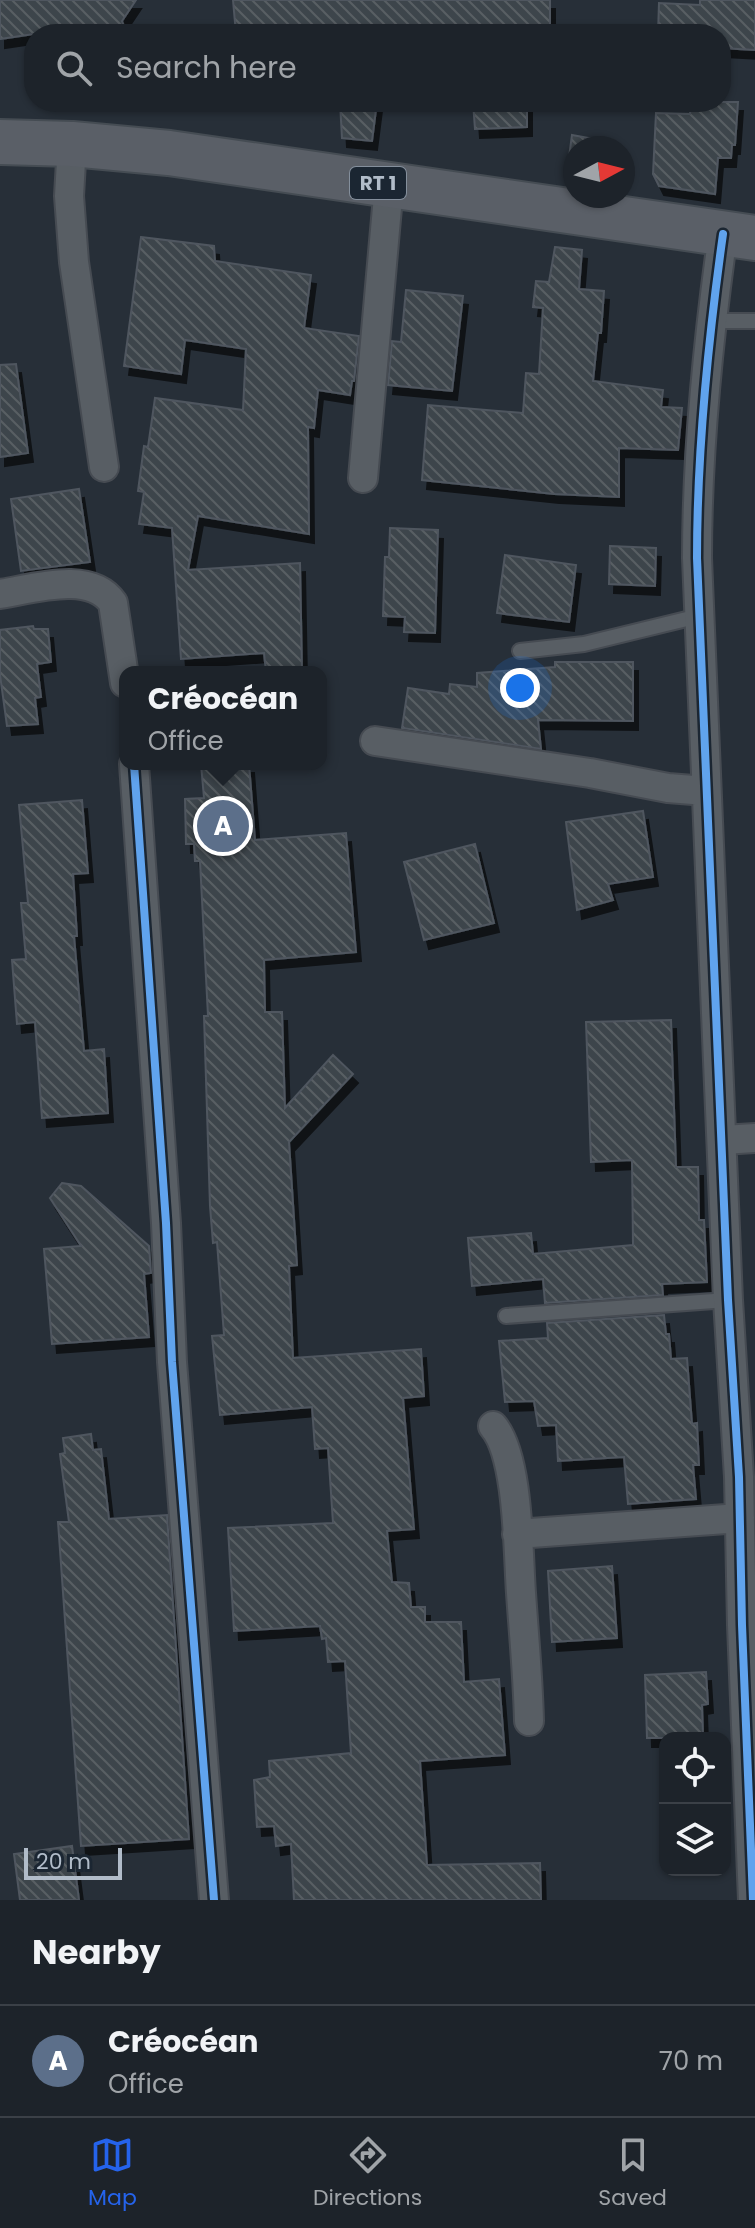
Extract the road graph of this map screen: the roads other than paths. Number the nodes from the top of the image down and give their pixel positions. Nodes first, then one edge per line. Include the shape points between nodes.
1 (0, 142) edge
2 (72, 144) junction
3 (389, 185) junction
4 (739, 236) edge
5 (711, 321) junction
6 (755, 321) edge
7 (104, 467) dead end
8 (363, 478) dead end
9 (0, 594) edge
10 (699, 616) junction
11 (520, 651) dead end
12 (123, 666) edge
13 (375, 741) dead end
14 (134, 770) edge
15 (706, 791) junction
16 (755, 1138) edge
17 (723, 1140) junction
18 (728, 1300) junction
19 (506, 1316) dead end
20 (493, 1426) dead end
21 (740, 1518) junction
22 (517, 1534) junction
23 (529, 1721) dead end
24 (214, 1900) edge
25 (753, 1900) edge

1 - 2 main road, RT 1
2 - 3 main road, RT 1
2 - 7 street via 74,262
3 - 4 main road, RT 1
3 - 8 street
4 - 5 street
5 - 6 lane
5 - 10 street via 697,498
9 - 12 street via 95,587 113,603
10 - 11 lane via 584,644
10 - 15 street
13 - 15 street
14 - 24 street via 172,1362
15 - 17 street
16 - 17 street
17 - 18 street
18 - 19 lane
18 - 21 street
20 - 22 street via 502,1437 509,1465
21 - 22 street
21 - 25 street
22 - 23 street

